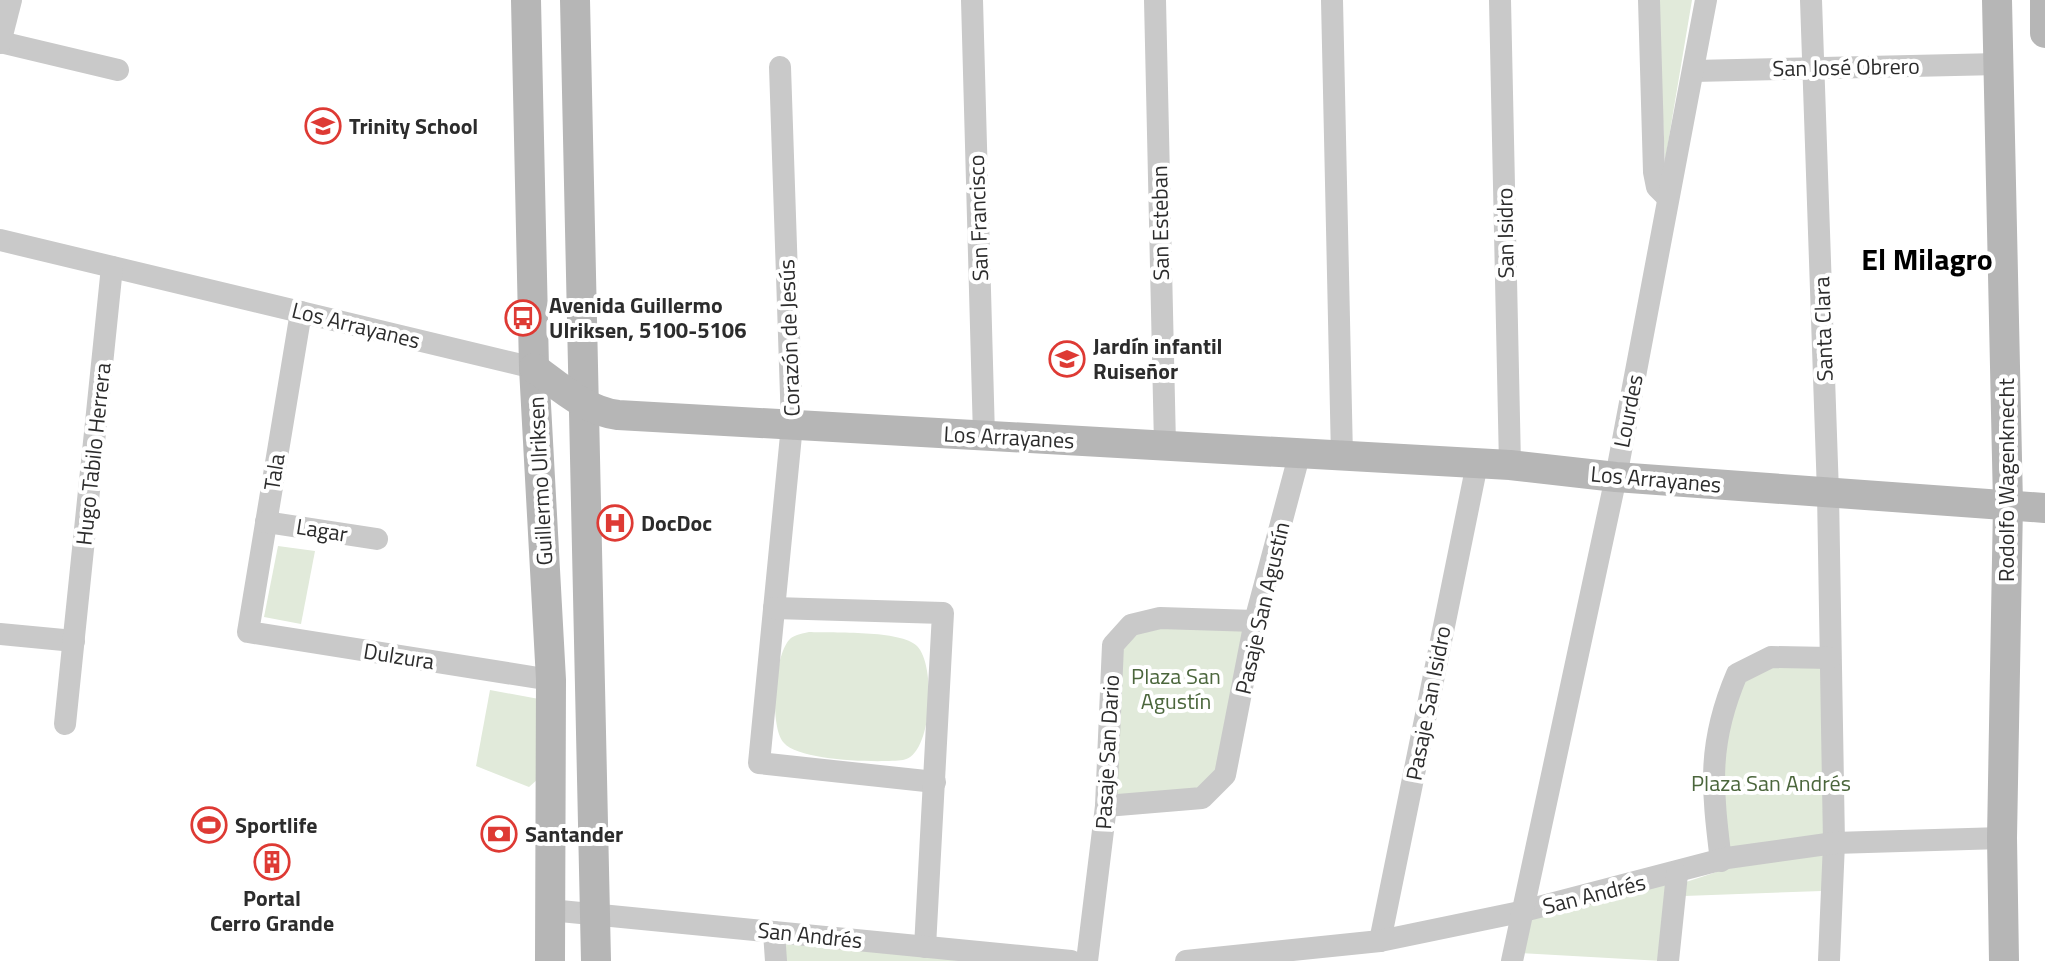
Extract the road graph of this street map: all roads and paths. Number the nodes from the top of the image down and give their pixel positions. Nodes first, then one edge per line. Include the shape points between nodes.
1 (11, 0) edge
2 (526, 0) edge
3 (575, 0) edge
4 (972, 0) edge
5 (1155, 0) edge
6 (1332, 0) edge
7 (1500, 0) edge
8 (1649, 0) edge
9 (1706, 0) edge
10 (1811, 0) edge
11 (1997, 0) edge
12 (2045, 0) edge
13 (2045, 16) edge
14 (2045, 33) edge
15 (0, 42) edge
16 (1999, 64) junction
17 (780, 67) dead end
18 (1814, 67) junction
19 (118, 70) dead end
20 (1694, 71) junction
21 (1668, 198) junction
22 (0, 240) edge
23 (112, 267) junction
24 (301, 312) junction
25 (534, 368) junction
26 (584, 403) junction
27 (792, 425) junction
28 (984, 436) junction
29 (1165, 445) junction
30 (1299, 456) junction
31 (1342, 457) junction
32 (1477, 464) junction
33 (1510, 465) junction
34 (1616, 477) junction
35 (1828, 493) junction
36 (2008, 504) junction
37 (2045, 508) edge
38 (266, 522) junction
39 (377, 539) dead end
40 (774, 608) junction
41 (1255, 621) junction
42 (248, 632) joint
43 (0, 634) edge
44 (74, 641) junction
45 (1830, 658) junction
46 (551, 680) junction
47 (65, 724) dead end
48 (935, 782) junction
49 (1106, 806) junction
50 (2002, 838) junction
51 (1834, 843) junction
52 (1721, 861) junction
53 (1677, 874) junction
54 (550, 910) junction
55 (1520, 912) junction
56 (597, 914) junction
57 (774, 932) junction
58 (1380, 941) junction
59 (925, 947) junction
60 (986, 957) edge
61 (1829, 960) edge
62 (550, 961) edge
63 (596, 961) edge
64 (776, 961) edge
65 (1071, 961) edge
66 (1087, 961) edge
67 (1186, 961) edge
68 (1512, 961) edge
69 (1668, 961) edge
70 (2004, 961) edge

1 - 15 street
2 - 25 street, Guillermo Ulriksen
3 - 26 street, Guillermo Ulriksen
4 - 28 street, San Francisco
5 - 29 street, San Esteban
6 - 31 street
7 - 33 street, San Isidro
8 - 21 street via 1654,172 1657,187
9 - 20 street, Lourdes
10 - 18 street, Santa Clara
11 - 16 street, Rodolfo Wagenknecht
12 - 13 street
13 - 14 street
15 - 19 street
16 - 18 street, San José Obrero
16 - 36 street, Rodolfo Wagenknecht
17 - 27 street, Corazón de Jesús
18 - 20 street, San José Obrero
18 - 35 street, Santa Clara
20 - 21 street, Lourdes
21 - 34 street, Lourdes
22 - 23 street, Los Arrayanes
23 - 24 street, Los Arrayanes
23 - 44 street, Hugo Tabilo Herrera
24 - 25 street, Los Arrayanes
24 - 38 street, Tala
25 - 26 street, Los Arrayanes
25 - 46 street, Guillermo Ulriksen
26 - 27 street, Los Arrayanes via 610,414
26 - 56 street, Guillermo Ulriksen
27 - 28 street, Los Arrayanes
27 - 40 street, Corazón de Jesús
28 - 29 street, Los Arrayanes
29 - 30 street, Los Arrayanes
30 - 31 street, Los Arrayanes
30 - 41 street, Pasaje San Agustín
31 - 32 street, Los Arrayanes
32 - 33 street, Los Arrayanes
32 - 58 street, Pasaje San Isidro
33 - 34 street, Los Arrayanes
34 - 35 street, Los Arrayanes
34 - 55 street, Lourdes
35 - 36 street, Los Arrayanes
35 - 45 street, Santa Clara
36 - 37 street, Los Arrayanes
36 - 50 street, Rodolfo Wagenknecht
38 - 39 street, Lagar
38 - 42 street, Tala
40 - 48 street, Corazón de Jesús via 759,763
40 - 48 street via 943,613
41 - 49 street, Pasaje San Agustín via 1225,775 1202,798
41 - 49 street, Pasaje San Dario via 1160,618 1131,625 1113,645
42 - 46 street, Dulzura
43 - 44 street
44 - 47 street, Hugo Tabilo Herrera
45 - 51 street, Santa Clara
45 - 52 street via 1771,657 1737,674 1723,707 1711,782
46 - 54 street, Guillermo Ulriksen
48 - 59 street
49 - 66 street, Pasaje San Dario
50 - 51 street, San Andrés
50 - 70 street, Rodolfo Wagenknecht
51 - 52 street, San Andrés
51 - 61 street, Santa Clara
52 - 53 street, San Andrés
53 - 55 street, San Andrés
53 - 69 street
54 - 56 street, San Andrés
54 - 62 street, Guillermo Ulriksen
55 - 58 street, San Andrés
55 - 68 street, Lourdes
56 - 57 street, San Andrés
56 - 63 street, Guillermo Ulriksen
57 - 59 street, San Andrés
57 - 64 street
58 - 67 street, San Andrés
59 - 60 street, San Andrés
60 - 65 street, San Andrés

